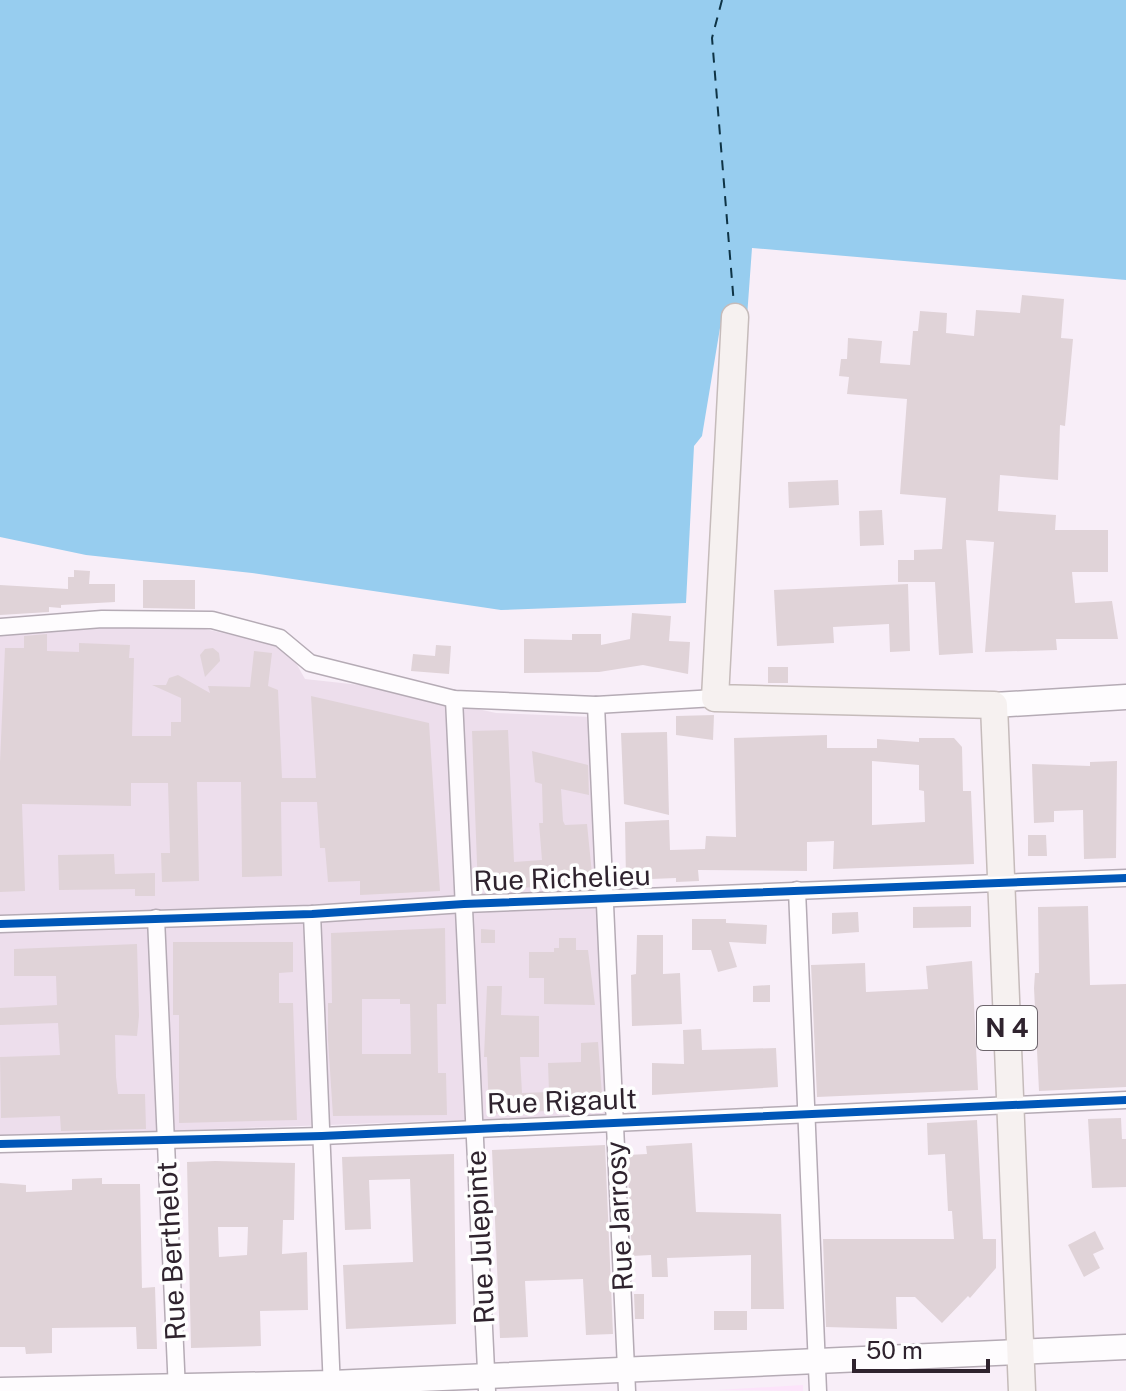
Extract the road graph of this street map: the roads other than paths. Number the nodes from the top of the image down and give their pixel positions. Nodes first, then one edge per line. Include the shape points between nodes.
1 (735, 317) dead end
2 (0, 627) edge
3 (1126, 697) edge
4 (715, 698) junction
5 (454, 699) junction
6 (596, 705) junction
7 (994, 705) junction
8 (1126, 878) edge
9 (1001, 882) junction
10 (797, 890) junction
11 (605, 898) junction
12 (464, 904) junction
13 (312, 914) junction
14 (156, 918) junction
15 (0, 924) edge
16 (1126, 1100) edge
17 (1010, 1105) junction
18 (806, 1113) junction
19 (615, 1121) junction
20 (475, 1126) junction
21 (322, 1136) junction
22 (166, 1138) junction
23 (0, 1144) edge
24 (1126, 1347) edge
25 (1020, 1351) junction
26 (818, 1363) junction
27 (626, 1381) edge
28 (487, 1383) edge
29 (332, 1387) edge
30 (177, 1388) edge
31 (0, 1390) edge
32 (818, 1391) edge
33 (1022, 1391) edge

1 - 4 main road
2 - 5 street via 102,619 212,620 280,638 310,663
3 - 7 main road
4 - 6 street
4 - 7 main road
5 - 6 street
5 - 12 street, Rue Julepinte
6 - 11 street, Rue Jarrosy
7 - 9 main road, N 4
8 - 9 street, Rue Richelieu
9 - 10 street, Rue Richelieu
9 - 17 main road, N 4
10 - 11 street, Rue Richelieu
10 - 18 street
11 - 12 street, Rue Richelieu
11 - 19 street, Rue Jarrosy
12 - 13 street, Rue Richelieu
12 - 20 street, Rue Julepinte
13 - 14 street, Rue Richelieu
13 - 21 street
14 - 15 street, Rue Richelieu
14 - 22 street, Rue Berthelot
16 - 17 street, Rue Rigault
17 - 18 street, Rue Rigault
17 - 25 main road, N 4
18 - 19 street, Rue Rigault
18 - 26 street
19 - 20 street, Rue Rigault
19 - 27 street, Rue Jarrosy
20 - 21 street, Rue Rigault
20 - 28 street, Rue Julepinte
21 - 22 street, Rue Rigault
21 - 29 street
22 - 23 street, Rue Rigault
22 - 30 street, Rue Berthelot
24 - 25 main road
25 - 26 main road
25 - 33 main road, N 4
26 - 27 main road
26 - 32 street
27 - 28 main road
28 - 29 main road
29 - 30 main road
30 - 31 main road

